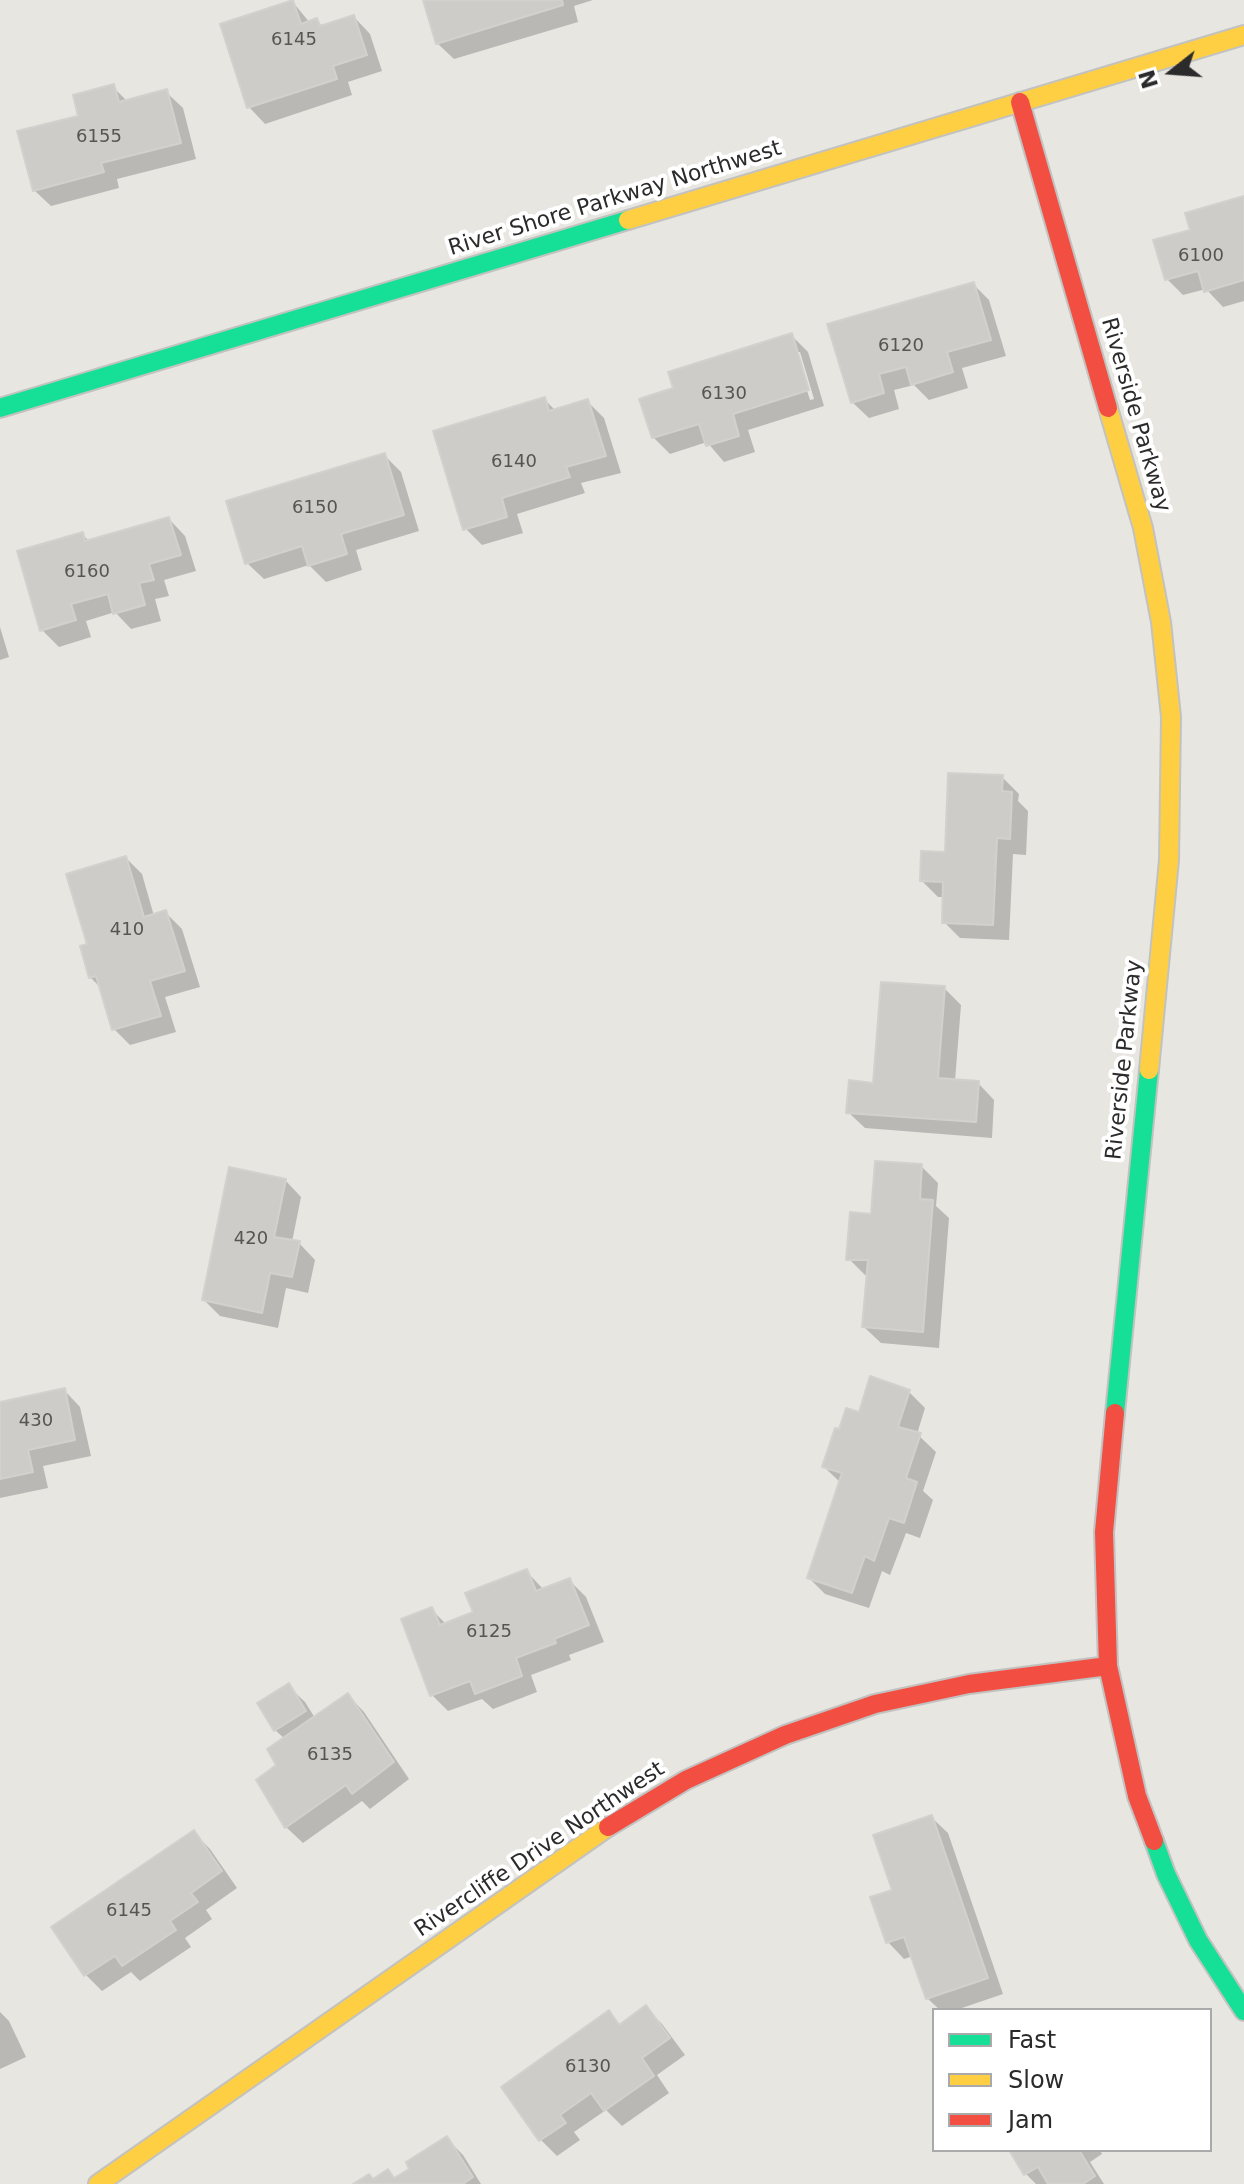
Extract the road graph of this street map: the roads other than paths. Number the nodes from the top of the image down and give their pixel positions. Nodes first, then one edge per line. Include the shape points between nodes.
1 (1244, 35) edge
2 (1020, 102) junction
3 (0, 408) edge
4 (1108, 1666) junction
5 (1244, 2011) edge
6 (98, 2184) edge

1 - 2 street, River Shore Parkway Northwest
2 - 3 street, River Shore Parkway Northwest
2 - 4 street, Riverside Parkway via 1143,528 1161,622 1171,717 1169,860 1104,1532
4 - 5 street, Riverside Parkway via 1137,1796 1166,1874 1198,1940
4 - 6 street, Rivercliffe Drive Northwest via 969,1684 875,1704 785,1735 686,1780 620,1819

